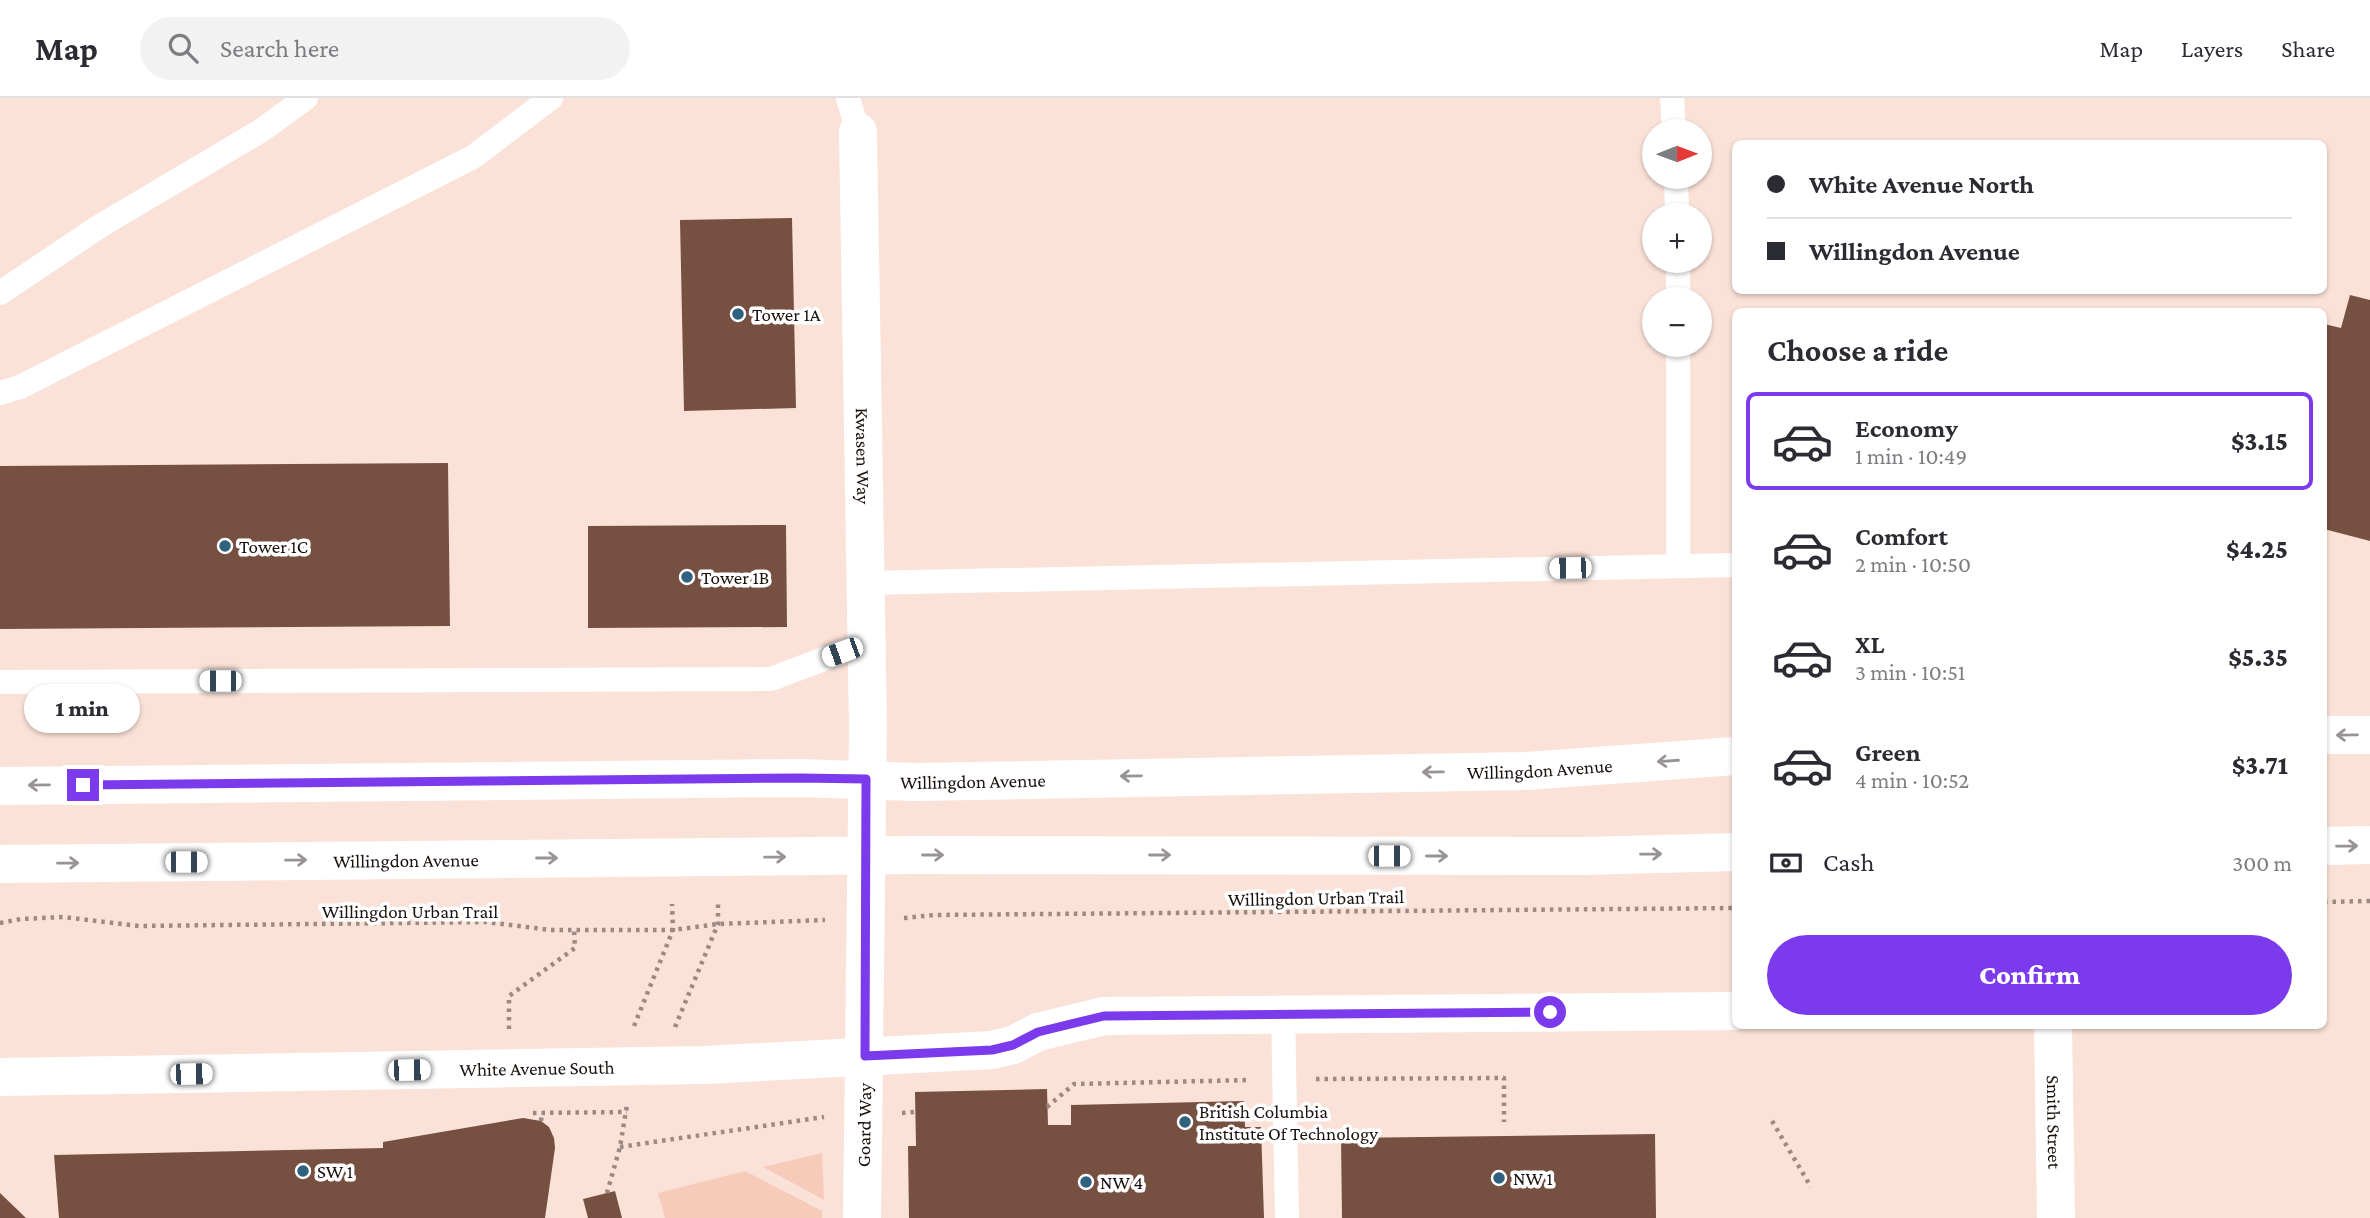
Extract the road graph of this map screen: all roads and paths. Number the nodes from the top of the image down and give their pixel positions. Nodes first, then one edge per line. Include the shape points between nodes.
1 (306, 98) edge
2 (551, 98) edge
3 (1672, 98) edge
4 (853, 115) edge
5 (1673, 119) edge
6 (0, 293) edge
7 (1678, 357) edge
8 (0, 393) edge
9 (1732, 565) edge
10 (1678, 566) junction
11 (865, 583) junction
12 (866, 643) junction
13 (0, 682) edge
14 (2327, 735) edge
15 (2370, 735) edge
16 (1732, 756) edge
17 (866, 779) junction
18 (0, 786) edge
19 (2370, 845) edge
20 (2327, 846) edge
21 (1732, 852) edge
22 (864, 855) junction
23 (0, 864) edge
24 (2370, 901) edge
25 (2327, 902) edge
26 (672, 904) dead end
27 (718, 904) dead end
28 (1732, 908) edge
29 (897, 919) dead end
30 (821, 920) dead end
31 (0, 923) edge
32 (718, 924) junction
33 (574, 930) junction
34 (673, 930) junction
35 (1732, 1010) edge
36 (1283, 1013) junction
37 (2053, 1029) edge
38 (647, 1030) dead end
39 (674, 1030) dead end
40 (509, 1031) dead end
41 (865, 1056) junction
42 (0, 1077) edge
43 (915, 1112) dead end
44 (533, 1113) dead end
45 (542, 1113) junction
46 (864, 1115) junction
47 (541, 1121) dead end
48 (1772, 1121) dead end
49 (620, 1147) junction
50 (1811, 1187) dead end
51 (607, 1193) dead end
52 (862, 1218) edge
53 (1287, 1218) edge
54 (2056, 1218) edge

1 - 6 lane
2 - 8 lane via 473,157 20,387
3 - 5 lane
4 - 11 main road, Kwasen Way
7 - 10 lane
9 - 10 lane
10 - 11 lane
11 - 12 main road, Kwasen Way
12 - 13 lane via 771,679
12 - 17 main road, Kwasen Way
15 -> 14 main road
16 -> 17 main road, Willingdon Avenue via 1526,771 915,782
17 -> 18 main road, Willingdon Avenue
17 - 22 main road, Goard Way
20 -> 19 main road
22 -> 21 main road, Willingdon Avenue
23 -> 22 main road, Willingdon Avenue
22 - 41 main road, Goard Way
24 - 25 path
26 - 34 path
27 - 32 path
28 - 29 path, Willingdon Urban Trail
30 - 32 path, Willingdon Urban Trail
31 - 33 path, Willingdon Urban Trail via 63,917 139,926 486,922
32 - 34 path, Willingdon Urban Trail
32 - 39 path
33 - 34 path, Willingdon Urban Trail
33 - 40 path via 576,948 509,996
34 - 38 path via 633,1030
35 - 36 main road, White Avenue South
36 - 41 main road, White Avenue South via 1104,1016 1038,1032 992,1050
36 - 53 lane
37 - 54 main road, Smith Street
41 - 42 main road, White Avenue South via 704,1065
41 - 46 main road, Goard Way
43 - 46 path
44 - 45 path
45 - 47 path
45 - 49 path via 627,1111
46 - 49 path
46 - 52 main road, Goard Way
48 - 50 path
49 - 51 path

